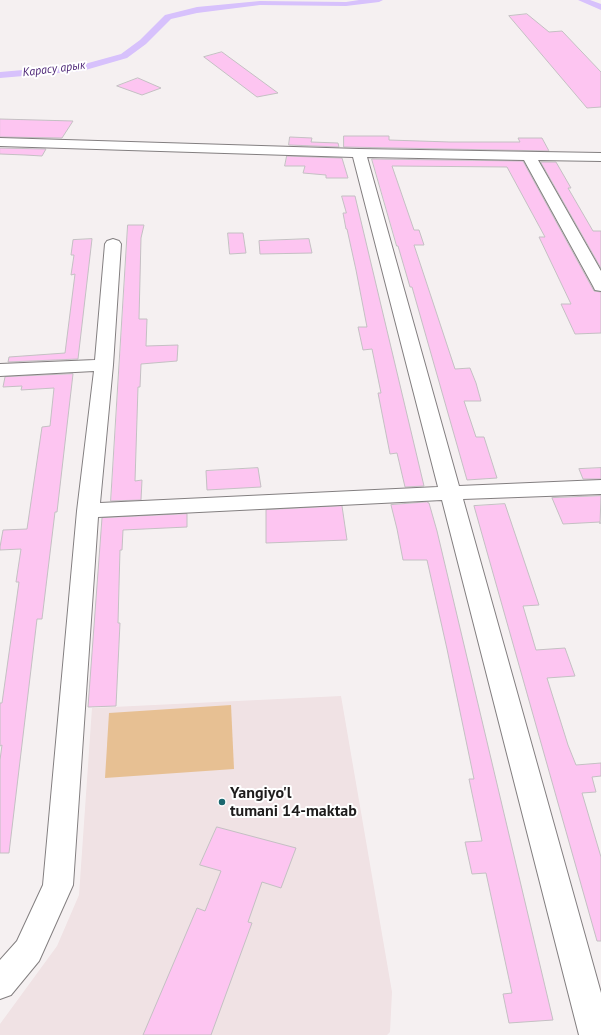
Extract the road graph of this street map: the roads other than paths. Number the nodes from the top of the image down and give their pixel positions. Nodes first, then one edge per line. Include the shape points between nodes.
1 (0, 142) edge
2 (359, 153) junction
3 (529, 156) junction
4 (601, 157) edge
5 (113, 244) dead end
6 (601, 286) edge
7 (104, 365) junction
8 (0, 370) edge
9 (601, 487) edge
10 (450, 494) junction
11 (88, 510) junction
12 (0, 984) edge
13 (596, 1035) edge

1 - 2 street
2 - 3 street
2 - 10 street
3 - 4 street
3 - 6 street
5 - 7 street
7 - 8 street
7 - 11 street
9 - 10 street
10 - 11 street
10 - 13 street
11 - 12 street via 58,886 28,951

